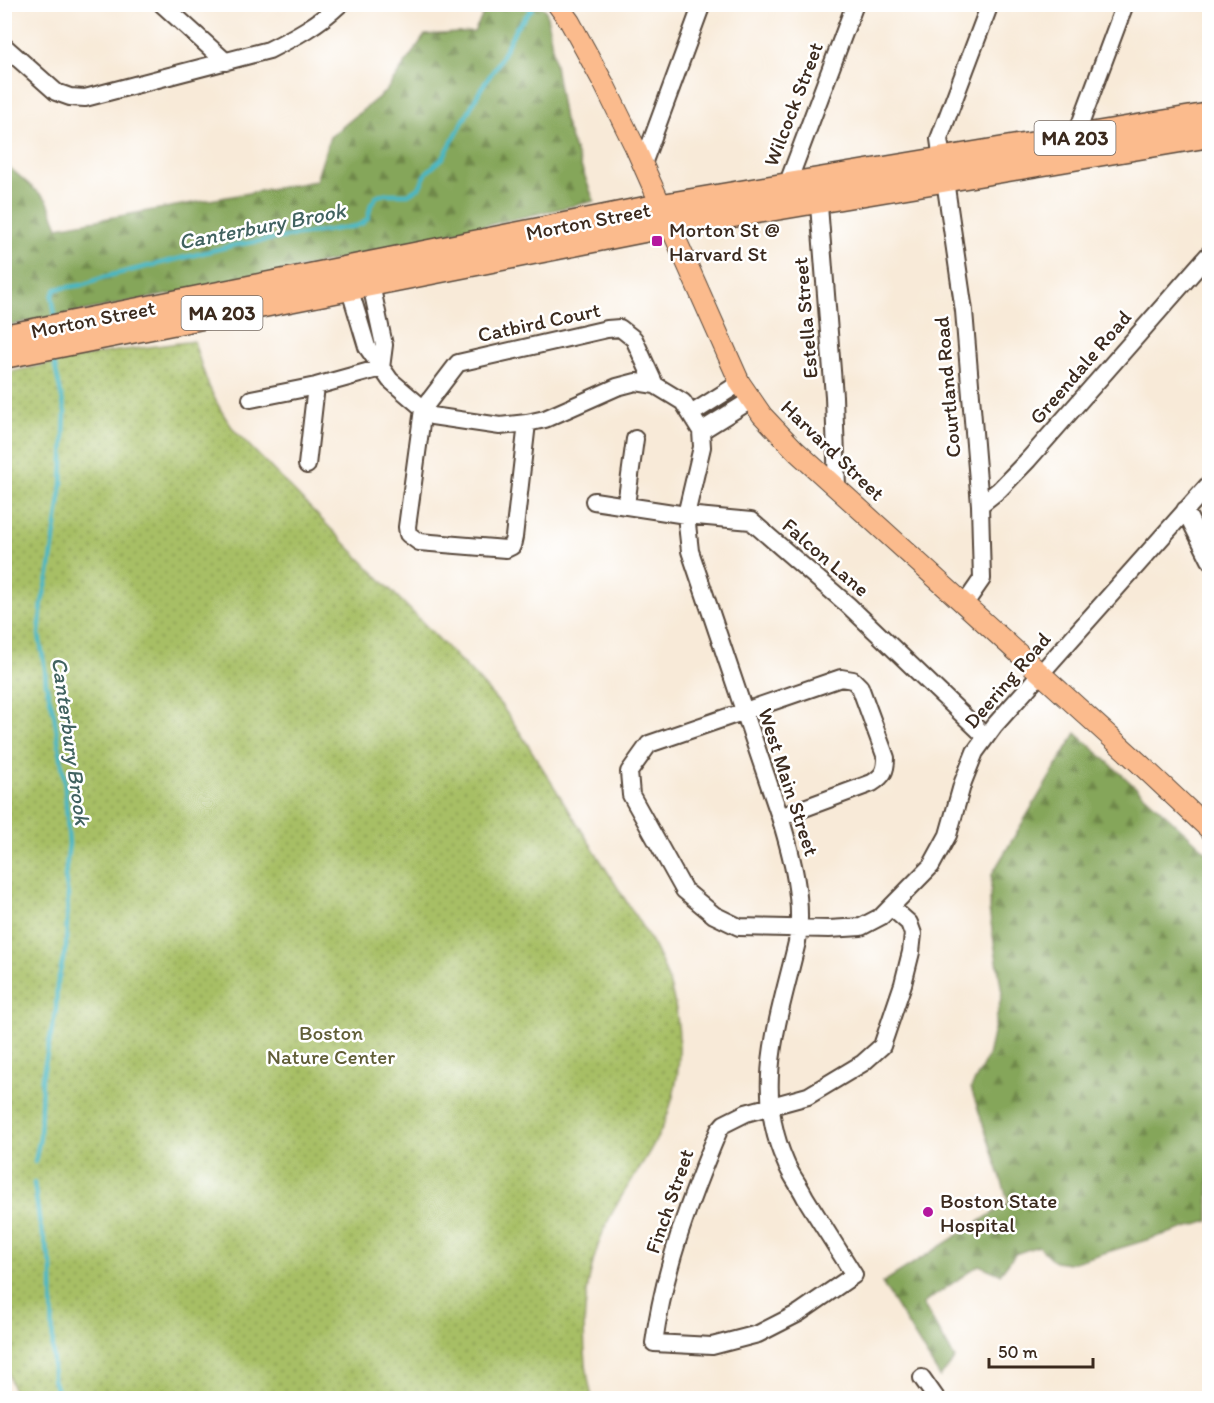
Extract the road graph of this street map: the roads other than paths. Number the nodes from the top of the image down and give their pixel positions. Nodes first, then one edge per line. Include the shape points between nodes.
1 (162, 4) edge
2 (340, 4) edge
3 (557, 4) edge
4 (702, 4) edge
5 (855, 4) edge
6 (990, 4) edge
7 (1125, 4) edge
8 (4, 46) edge
9 (226, 62) junction
10 (1209, 115) edge
11 (1209, 135) edge
12 (1076, 147) junction
13 (643, 164) junction
14 (942, 170) junction
15 (787, 185) junction
16 (818, 190) junction
17 (667, 216) junction
18 (1209, 254) edge
19 (358, 276) junction
20 (4, 337) edge
21 (4, 356) edge
22 (381, 368) junction
23 (740, 383) junction
24 (655, 385) junction
25 (316, 386) junction
26 (251, 399) dead end
27 (751, 400) junction
28 (423, 409) junction
29 (691, 414) junction
30 (527, 423) junction
31 (701, 431) junction
32 (635, 439) dead end
33 (307, 465) dead end
34 (1209, 483) edge
35 (837, 488) junction
36 (594, 501) dead end
37 (626, 505) junction
38 (980, 505) junction
39 (1185, 510) junction
40 (686, 515) junction
41 (1209, 560) edge
42 (963, 605) junction
43 (1041, 674) junction
44 (744, 713) junction
45 (986, 737) junction
46 (780, 817) junction
47 (1209, 830) edge
48 (891, 907) junction
49 (800, 928) junction
50 (769, 1106) junction
51 (654, 1342) joint
52 (922, 1378) dead end
53 (936, 1398) edge

1 - 9 street
2 - 9 street via 296,37 269,50
3 - 13 main road, Harvard Street via 604,84
4 - 13 street
5 - 15 street, Wilcock Street
6 - 14 street, Courtland Road via 939,139
7 - 12 street
8 - 9 street via 56,92 70,97 85,98
10 - 12 highway, Morton Street / MA 203
11 - 12 highway, Morton Street / MA 203
12 - 14 highway, Morton Street / MA 203
13 - 17 main road, Harvard Street
14 - 16 highway, Morton Street / MA 203
14 - 38 street, Courtland Road via 964,311
15 - 16 highway, Morton Street / MA 203
15 - 17 highway, Morton Street / MA 203
16 - 17 highway, Morton Street / MA 203
16 - 35 street, Estella Street
17 - 19 highway, Morton Street / MA 203
17 - 23 main road, Harvard Street
18 - 38 street, Greendale Road via 1028,460
19 - 20 highway, Morton Street / MA 203
19 - 21 highway, Morton Street / MA 203
19 - 22 street via 384,345
22 - 25 street
22 - 28 street
23 - 27 main road, Harvard Street
23 - 29 street
24 - 28 street, Catbird Court via 634,339 620,328 607,329 458,363
24 - 29 street via 683,402
24 - 30 street via 636,382 617,387 571,409
25 - 26 street
25 - 33 street
27 - 31 street
27 - 35 main road, Harvard Street via 796,451
28 - 30 street via 432,416 500,426
28 - 30 street via 407,527 408,534 419,542 506,549 512,546
29 - 31 street
31 - 40 street, West Main Street via 702,447
32 - 37 street
34 - 39 street, Deering Road
35 - 42 main road, Harvard Street
36 - 37 street, Falcon Lane
37 - 40 street, Falcon Lane
38 - 42 street, Courtland Road via 982,579
39 - 41 street
39 - 43 street, Deering Road
40 - 44 street, West Main Street via 690,551
40 - 45 street, Falcon Lane via 751,521 848,605
42 - 43 main road, Harvard Street
43 - 45 street, Deering Road
43 - 47 main road, Harvard Street
44 - 46 street, West Main Street
44 - 46 street, Deering Road via 841,678 853,680 860,687 886,758 882,777 872,783
44 - 49 street, Deering Road via 649,744 630,772 631,795 684,890 714,915 738,927
45 - 48 street, Deering Road via 963,782 948,836 931,866
46 - 49 street, West Main Street via 792,860
48 - 49 street, Deering Road via 861,927
48 - 50 street, Finch Street via 909,922 913,934 903,984 882,1046 863,1063 808,1096
49 - 50 street, West Main Street via 774,1036 768,1077
50 - 51 street, Finch Street via 733,1119 719,1130 665,1282
50 - 51 street, West Main Street via 785,1163 854,1275 799,1313 758,1334 712,1346
52 - 53 street

